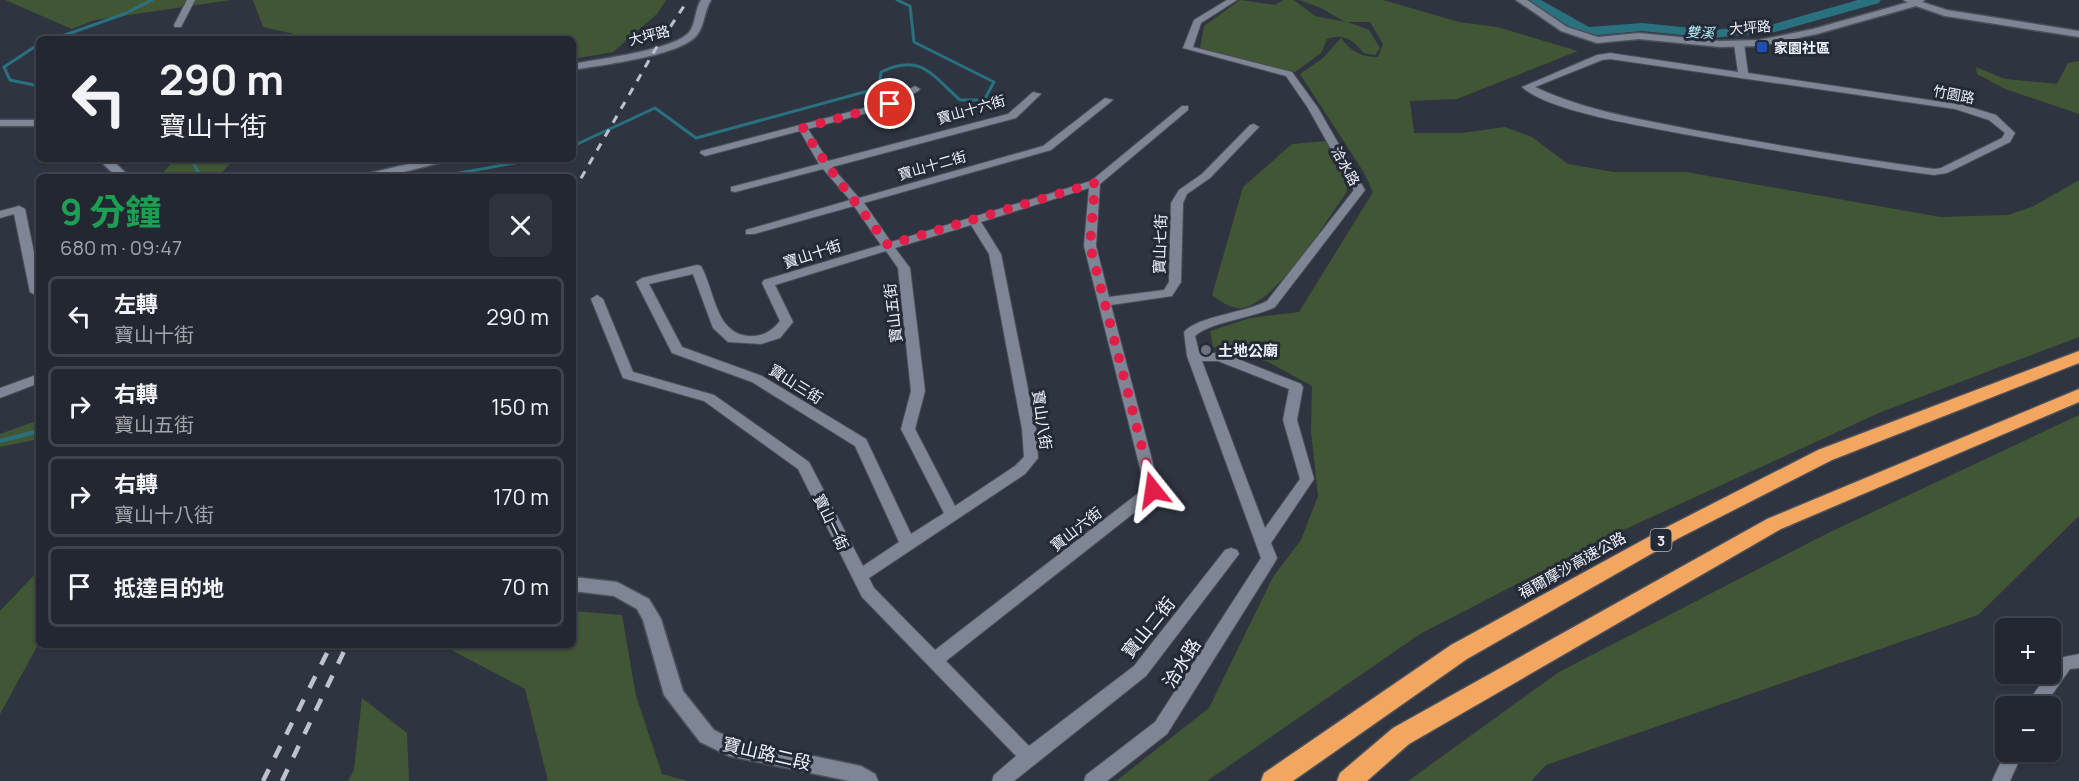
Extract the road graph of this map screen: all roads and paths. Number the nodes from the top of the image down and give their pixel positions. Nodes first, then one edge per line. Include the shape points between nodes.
1 (191, 0) edge
2 (706, 0) edge
3 (1233, 0) edge
4 (1521, 0) edge
5 (1915, 1) edge
6 (178, 25) dead end
7 (2079, 34) edge
8 (1739, 45) junction
9 (576, 66) edge
10 (1743, 74) junction
11 (915, 89) dead end
12 (1036, 94) dead end
13 (1108, 100) dead end
14 (1185, 108) dead end
15 (0, 123) edge
16 (36, 123) edge
17 (803, 128) junction
18 (1254, 128) dead end
19 (705, 153) dead end
20 (107, 162) edge
21 (431, 162) edge
22 (824, 164) junction
23 (121, 174) edge
24 (382, 174) edge
25 (1095, 183) junction
26 (735, 189) dead end
27 (857, 202) junction
28 (0, 215) edge
29 (974, 220) junction
30 (750, 232) dead end
31 (888, 245) junction
32 (642, 282) joint
33 (36, 292) edge
34 (597, 299) dead end
35 (1104, 302) junction
36 (1194, 356) junction
37 (2079, 357) edge
38 (36, 379) edge
39 (0, 393) edge
40 (2079, 395) edge
41 (952, 515) junction
42 (1263, 543) junction
43 (908, 544) junction
44 (1231, 554) dead end
45 (858, 577) junction
46 (576, 584) edge
47 (934, 660) junction
48 (2079, 662) edge
49 (2041, 696) edge
50 (1028, 757) junction
51 (2010, 762) edge
52 (868, 781) edge
53 (1001, 781) edge
54 (1093, 781) edge
55 (1273, 781) edge
56 (1349, 781) edge
57 (2001, 781) edge

1 - 6 street
2 - 9 street, 大坪路 via 695,32 686,41
3 - 36 street, 洽水路 via 1197,22 1188,48 1289,74 1360,190 1271,304 1258,312 1190,332
4 - 8 street, 大坪路 via 1564,29 1587,39 1639,36
5 - 7 street via 1945,13
5 - 8 street, 大坪路 via 1794,37
8 - 10 street
10 - 10 street, 竹園路 via 1610,56 1527,87 1592,113 1753,144 1934,172 2006,140 2010,134 2004,125 1965,108
11 - 17 street via 890,104
12 - 22 street, 寶山十六街 via 1012,116
13 - 27 street, 寶山十二街 via 1047,148
14 - 25 street
15 - 16 street
17 - 19 street
17 - 22 street, 寶山五街
18 - 35 street, 寶山七街 via 1206,176 1183,192 1177,202 1175,282 1168,293
20 - 23 street
21 - 24 street
22 - 26 street, 寶山十六街
22 - 27 street, 寶山五街
25 - 29 street, 寶山十街
25 - 35 street, 寶山六街 via 1090,246
27 - 30 street, 寶山十二街
27 - 31 street, 寶山五街
28 - 33 street via 19,209
29 - 31 street, 寶山十街
29 - 41 street, 寶山八街 via 996,254 1031,458 1020,470
31 - 32 street, 寶山十街 via 768,283 787,322 775,335 756,341 733,339 719,328 697,268
31 - 41 street, 寶山五街 via 904,268 917,380 908,429
32 - 43 street, 寶山三街 via 677,350 757,379 861,443
34 - 45 street, 寶山一街 via 628,375 709,398 804,466
35 - 47 street, 寶山六街 via 1153,490
36 - 42 street, 洽水路
36 - 42 street via 1220,357 1296,387 1290,420 1307,479
37 - 55 highway, 福爾摩沙高速公路 / 3 via 1825,455 1672,533 1459,652
38 - 39 street
40 - 56 highway via 1774,524 1401,736
41 - 43 street, 寶山八街
42 - 54 street, 洽水路 via 1269,558 1161,728
43 - 45 street, 寶山八街
44 - 50 street, 寶山二街 via 1140,671
45 - 47 street, 寶山一街
46 - 52 street, 寶山路二段 via 618,590 643,604 652,619 674,695 708,736 729,747 843,770
47 - 50 street, 寶山一街
48 - 49 street via 2065,663
50 - 53 street
51 - 57 street

